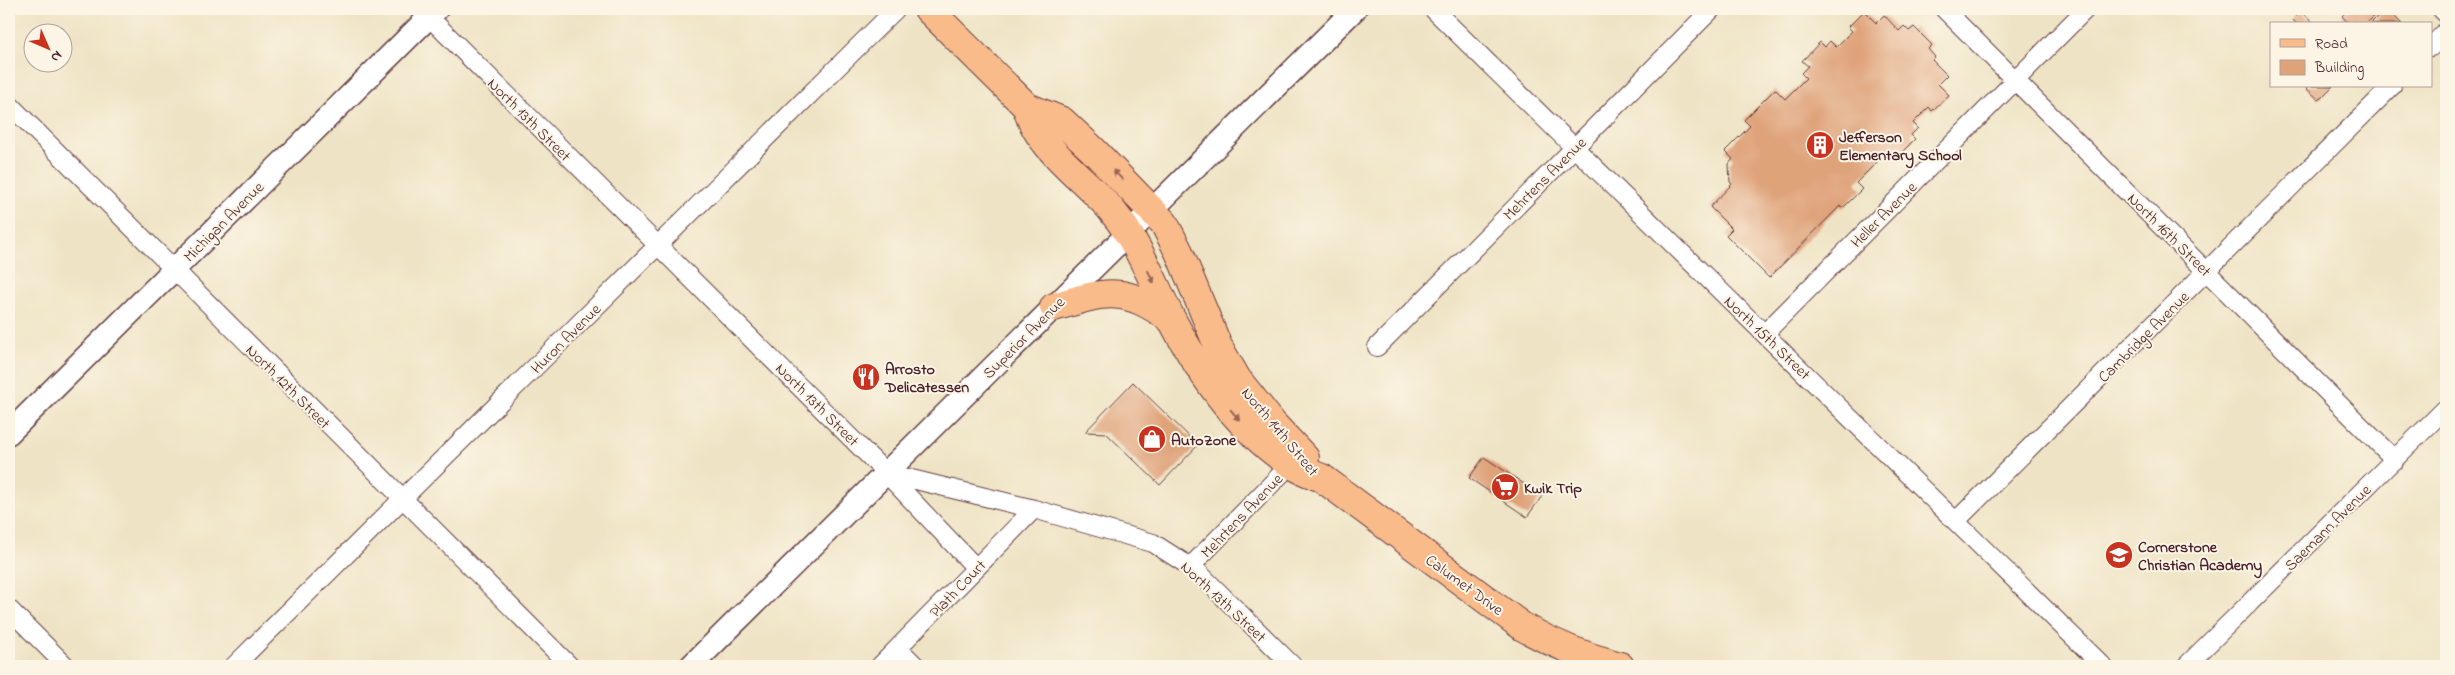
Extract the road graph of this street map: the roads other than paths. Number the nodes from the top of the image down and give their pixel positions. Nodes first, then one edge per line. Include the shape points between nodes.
1 (896, 9) edge
2 (928, 9) edge
3 (1355, 9) edge
4 (1433, 9) edge
5 (1712, 9) edge
6 (1944, 9) edge
7 (2086, 9) edge
8 (2441, 9) edge
9 (429, 11) edge
10 (2446, 14) edge
11 (2446, 32) edge
12 (2432, 45) edge
13 (2015, 80) junction
14 (2390, 88) edge
15 (9, 104) edge
16 (1027, 107) junction
17 (1574, 148) junction
18 (1152, 210) junction
19 (1129, 234) junction
20 (659, 245) junction
21 (174, 269) junction
22 (2207, 272) junction
23 (1054, 307) junction
24 (1172, 320) junction
25 (1765, 333) junction
26 (1376, 347) dead end
27 (2446, 408) edge
28 (9, 433) edge
29 (2395, 460) junction
30 (1291, 464) junction
31 (886, 473) junction
32 (1322, 478) junction
33 (402, 500) junction
34 (1034, 509) junction
35 (1956, 521) junction
36 (1191, 566) junction
37 (976, 568) junction
38 (9, 609) edge
39 (898, 648) junction
40 (66, 666) edge
41 (234, 666) edge
42 (570, 666) edge
43 (691, 666) edge
44 (880, 666) edge
45 (916, 666) edge
46 (1293, 666) edge
47 (1620, 666) edge
48 (2103, 666) edge
49 (2186, 666) edge

1 - 20 street, Huron Avenue
2 - 16 main road, North 14th Street
3 - 18 street, Superior Avenue
4 - 17 street, North 15th Street
5 - 17 street, Mehrtens Avenue
6 - 13 street, North 16th Street
7 - 13 street, Heller Avenue
8 - 10 street
9 - 20 street, North 13th Street via 542,132
9 - 21 street, Michigan Avenue
11 - 12 street
13 - 22 street, North 16th Street
13 - 25 street, Heller Avenue
14 - 22 street, Cambridge Avenue
15 - 21 street, North 12th Street
18 -> 16 main road, North 14th Street via 1062,122
16 - 19 main road, North 14th Street via 1029,117 1051,150 1099,196
17 - 25 street, North 15th Street
17 - 26 street, Mehrtens Avenue
18 - 19 street, Superior Avenue
18 - 32 main road, North 14th Street via 1164,223 1179,252 1218,346 1238,378 1273,424
19 - 23 street, Superior Avenue
19 -> 24 main road, North 14th Street
20 - 31 street, North 13th Street
20 - 33 street, Huron Avenue
21 - 28 street, Michigan Avenue
21 - 33 street, North 12th Street
22 - 29 street, North 16th Street
22 - 35 street, Cambridge Avenue
23 - 24 main road via 1113,293 1141,300
23 - 31 street, Superior Avenue
24 -> 30 main road, North 14th Street via 1218,395 1238,420
25 - 35 street, North 15th Street
27 - 29 street, Saemann Avenue
29 - 49 street, Saemann Avenue
30 - 32 main road, North 14th Street
30 - 36 street, Mehrtens Avenue
31 - 34 street, North 13th Street
31 - 37 street
31 - 43 street, Superior Avenue
32 - 47 main road, Calumet Drive via 1523,627 1582,656
33 - 41 street, Huron Avenue
33 - 42 street, North 12th Street
34 - 36 street, North 13th Street via 1153,544
34 - 37 street, Plath Court
35 - 48 street, North 15th Street
36 - 46 street, North 13th Street
37 - 39 street, Plath Court
38 - 40 street
39 - 44 street, Plath Court
39 - 45 street

